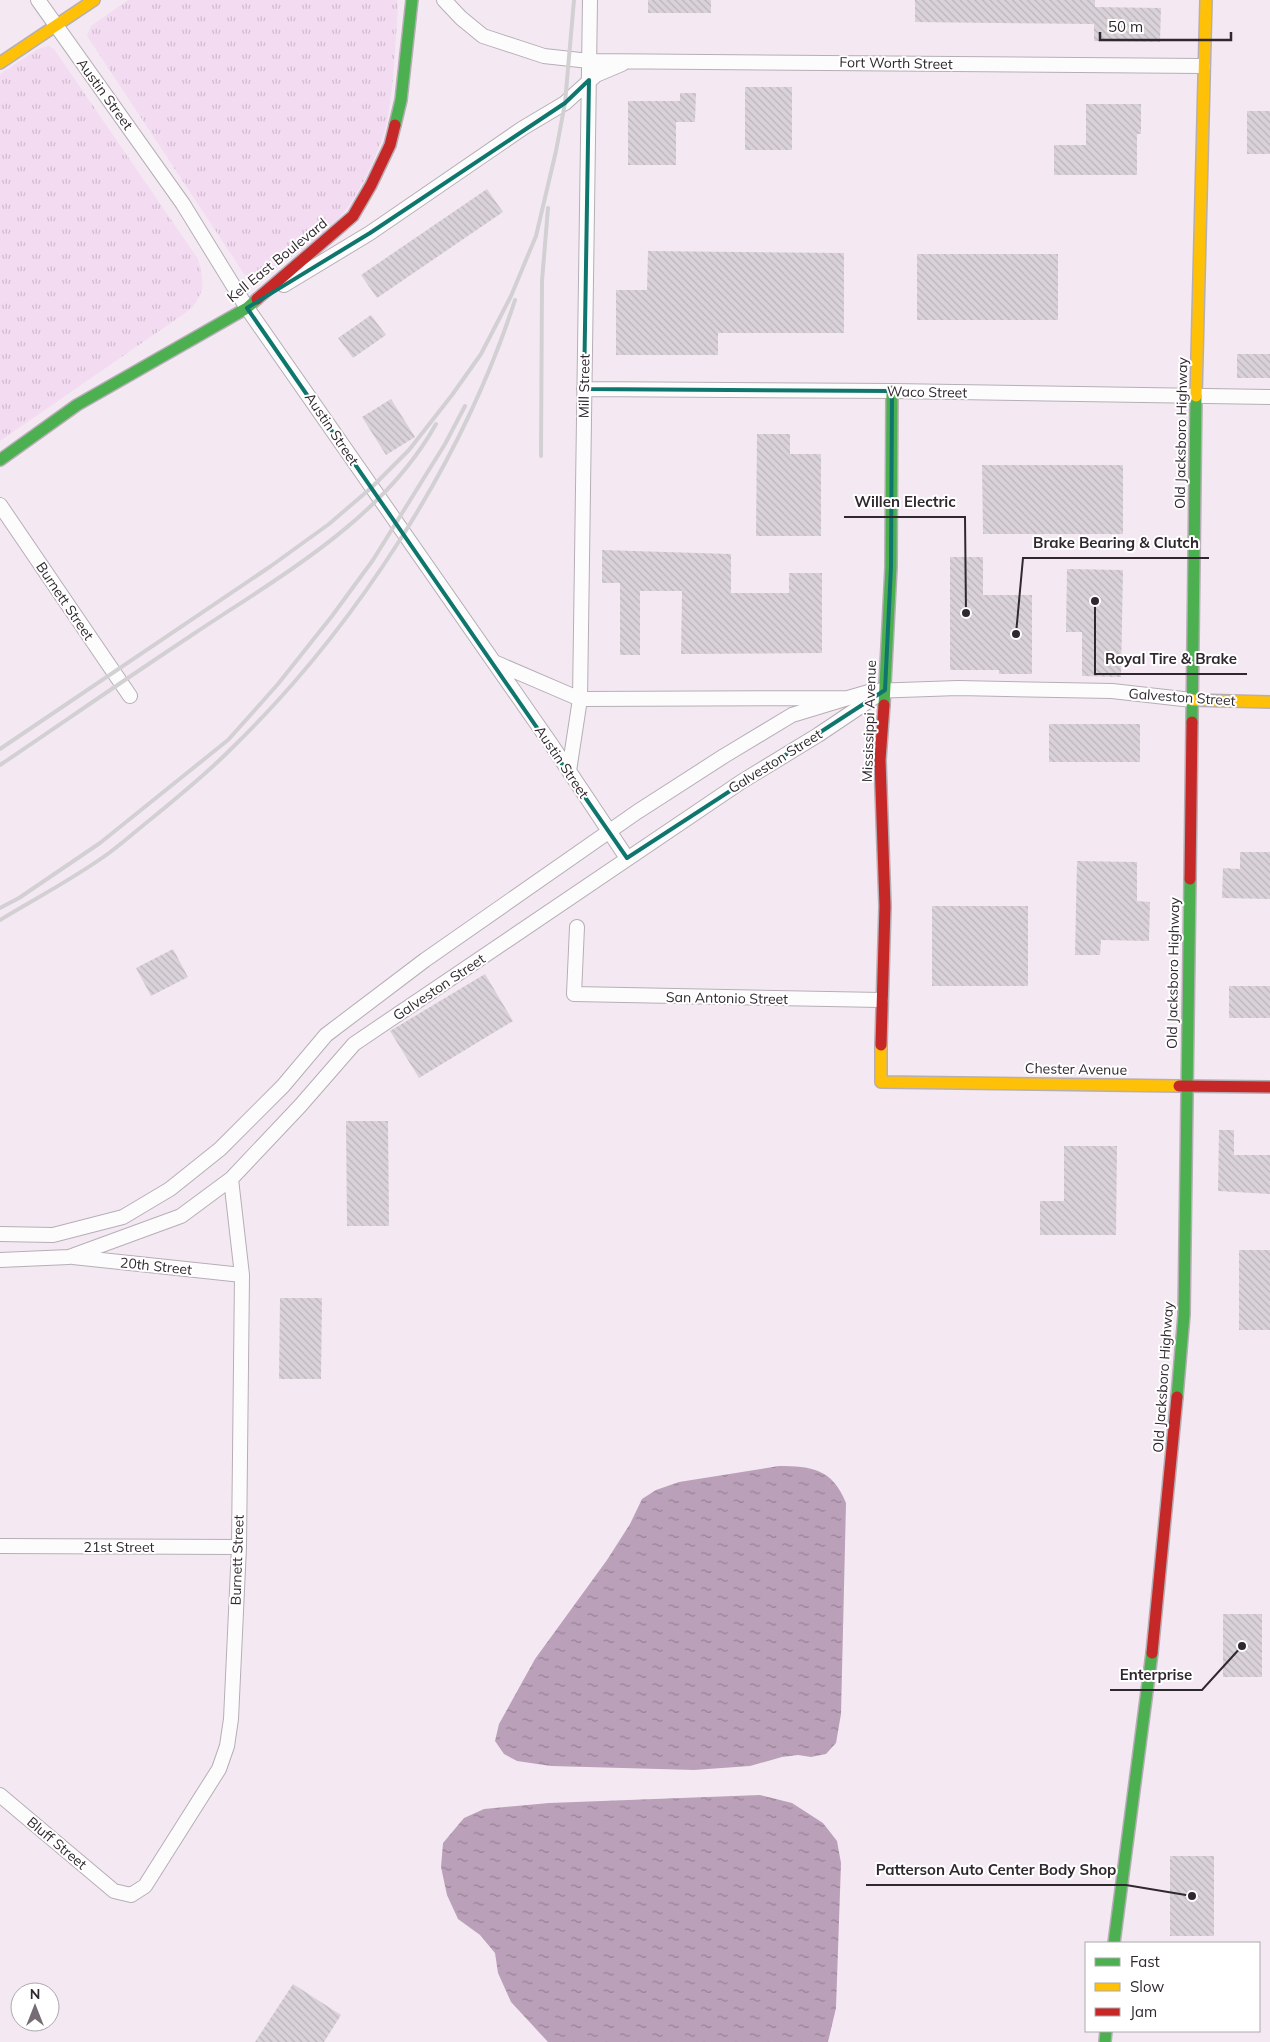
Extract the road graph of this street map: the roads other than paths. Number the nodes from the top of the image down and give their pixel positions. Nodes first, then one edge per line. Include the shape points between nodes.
1 (38, 0) edge
2 (94, 0) edge
3 (412, 0) edge
4 (444, 0) edge
5 (590, 0) edge
6 (1207, 2) edge
7 (56, 26) junction
8 (589, 61) junction
9 (630, 61) junction
10 (0, 64) edge
11 (1203, 66) junction
12 (589, 80) junction
13 (246, 308) junction
14 (584, 389) junction
15 (892, 391) junction
16 (1196, 396) junction
17 (1270, 397) edge
18 (0, 460) edge
19 (0, 505) edge
20 (494, 661) junction
21 (884, 690) junction
22 (130, 696) dead end
23 (848, 698) junction
24 (580, 699) junction
25 (1192, 700) junction
26 (1270, 702) edge
27 (569, 771) junction
28 (609, 832) junction
29 (627, 858) junction
30 (577, 927) dead end
31 (881, 1000) junction
32 (881, 1082) joint
33 (1187, 1086) junction
34 (1270, 1088) edge
35 (231, 1179) junction
36 (0, 1234) edge
37 (70, 1257) junction
38 (0, 1260) edge
39 (242, 1275) junction
40 (0, 1546) edge
41 (239, 1547) junction
42 (0, 1795) edge
43 (114, 1891) joint
44 (1114, 1942) edge

1 - 7 street, Austin Street
2 - 7 main road
3 - 13 main road, Kell East Boulevard via 401,100 390,145 371,185 354,216
4 - 8 street, Fort Worth Street via 483,36 544,56
5 - 8 street, Mill Street
6 - 11 main road, Old Jacksboro Highway
7 - 10 main road
7 - 13 street, Austin Street via 183,204
8 - 9 street, Fort Worth Street
8 - 12 street, Mill Street
9 - 11 street, Fort Worth Street
9 - 12 street
11 - 16 main road, Old Jacksboro Highway
12 - 13 street via 565,103 370,233
12 - 14 street, Mill Street
13 - 18 main road, Kell East Boulevard via 77,405
13 - 20 street, Austin Street
14 - 15 street, Waco Street
14 - 24 street, Mill Street
15 - 16 street, Waco Street
15 - 21 main road, Mississippi Avenue via 891,567
16 - 17 street, Waco Street
16 - 25 main road, Old Jacksboro Highway
19 - 22 street, Burnett Street
20 - 24 street, Galveston Street
20 - 27 street, Austin Street
21 - 23 street, Galveston Street
21 - 25 street, Galveston Street via 1112,691
21 - 29 street, Galveston Street
21 - 31 main road, Mississippi Avenue via 880,760 885,906
23 - 24 street, Galveston Street
23 - 28 street, Galveston Street via 792,715
24 - 27 street, Mill Street
25 - 26 main road, Galveston Street
25 - 33 main road, Old Jacksboro Highway
27 - 28 street, Austin Street
28 - 29 street, Austin Street
28 - 36 street, Galveston Street via 425,960 326,1035 283,1086 220,1149 170,1189 123,1218 52,1236
29 - 35 street, Galveston Street via 354,1044
30 - 31 street, San Antonio Street via 574,994
31 - 32 main road, Mississippi Avenue
32 - 33 main road, Chester Avenue
33 - 34 main road, Chester Avenue
33 - 44 main road, Old Jacksboro Highway via 1184,1315 1174,1444 1156,1624
35 - 37 street, Galveston Street via 182,1216
35 - 39 street, Burnett Street
37 - 38 street, Galveston Street
37 - 39 street, 20th Street
39 - 41 street, Burnett Street
40 - 41 street, 21st Street
41 - 43 street, Burnett Street via 228,1746 208,1788 145,1886 131,1895
42 - 43 street, Bluff Street

